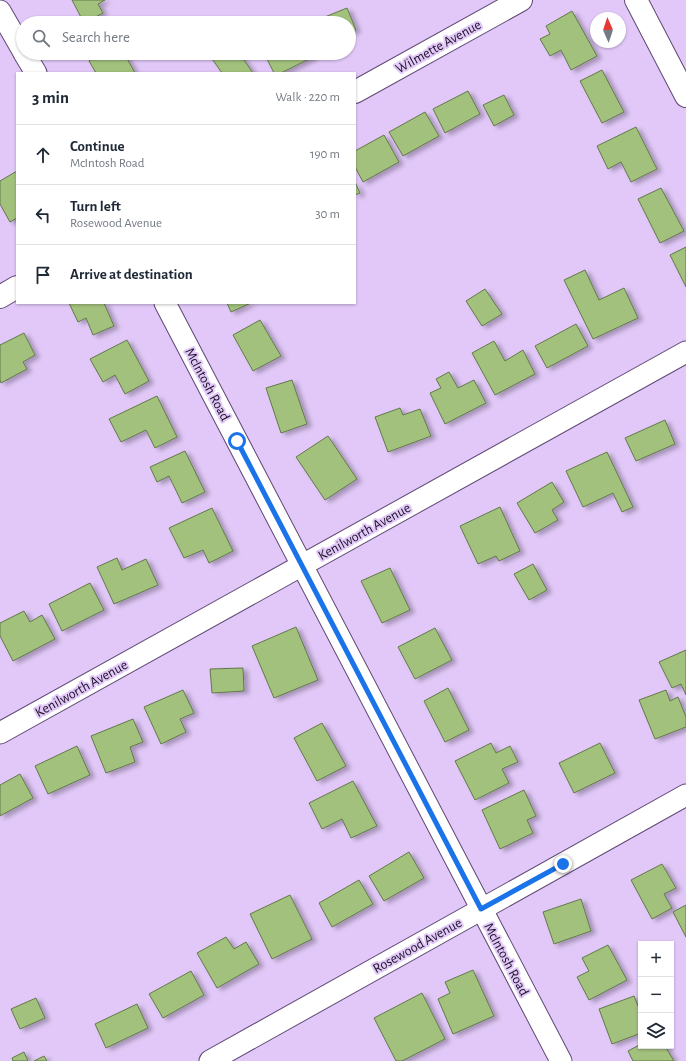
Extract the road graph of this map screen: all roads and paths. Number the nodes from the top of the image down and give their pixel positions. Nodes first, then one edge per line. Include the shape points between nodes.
1 (521, 0) edge
2 (636, 0) edge
3 (0, 11) edge
4 (16, 38) edge
5 (29, 60) edge
6 (35, 72) edge
7 (356, 91) edge
8 (686, 96) edge
9 (16, 288) edge
10 (0, 297) edge
11 (166, 304) edge
12 (686, 352) edge
13 (302, 566) junction
14 (0, 733) edge
15 (686, 795) edge
16 (481, 909) junction
17 (210, 1061) edge
18 (561, 1061) edge

1 - 7 street, Wilmette Avenue
2 - 8 street
3 - 4 street
5 - 6 street
9 - 10 street
11 - 13 street, McIntosh Road
12 - 13 street, Kenilworth Avenue
13 - 14 street, Kenilworth Avenue
13 - 16 street, McIntosh Road
15 - 16 street, Rosewood Avenue
16 - 17 street, Rosewood Avenue
16 - 18 street, McIntosh Road

